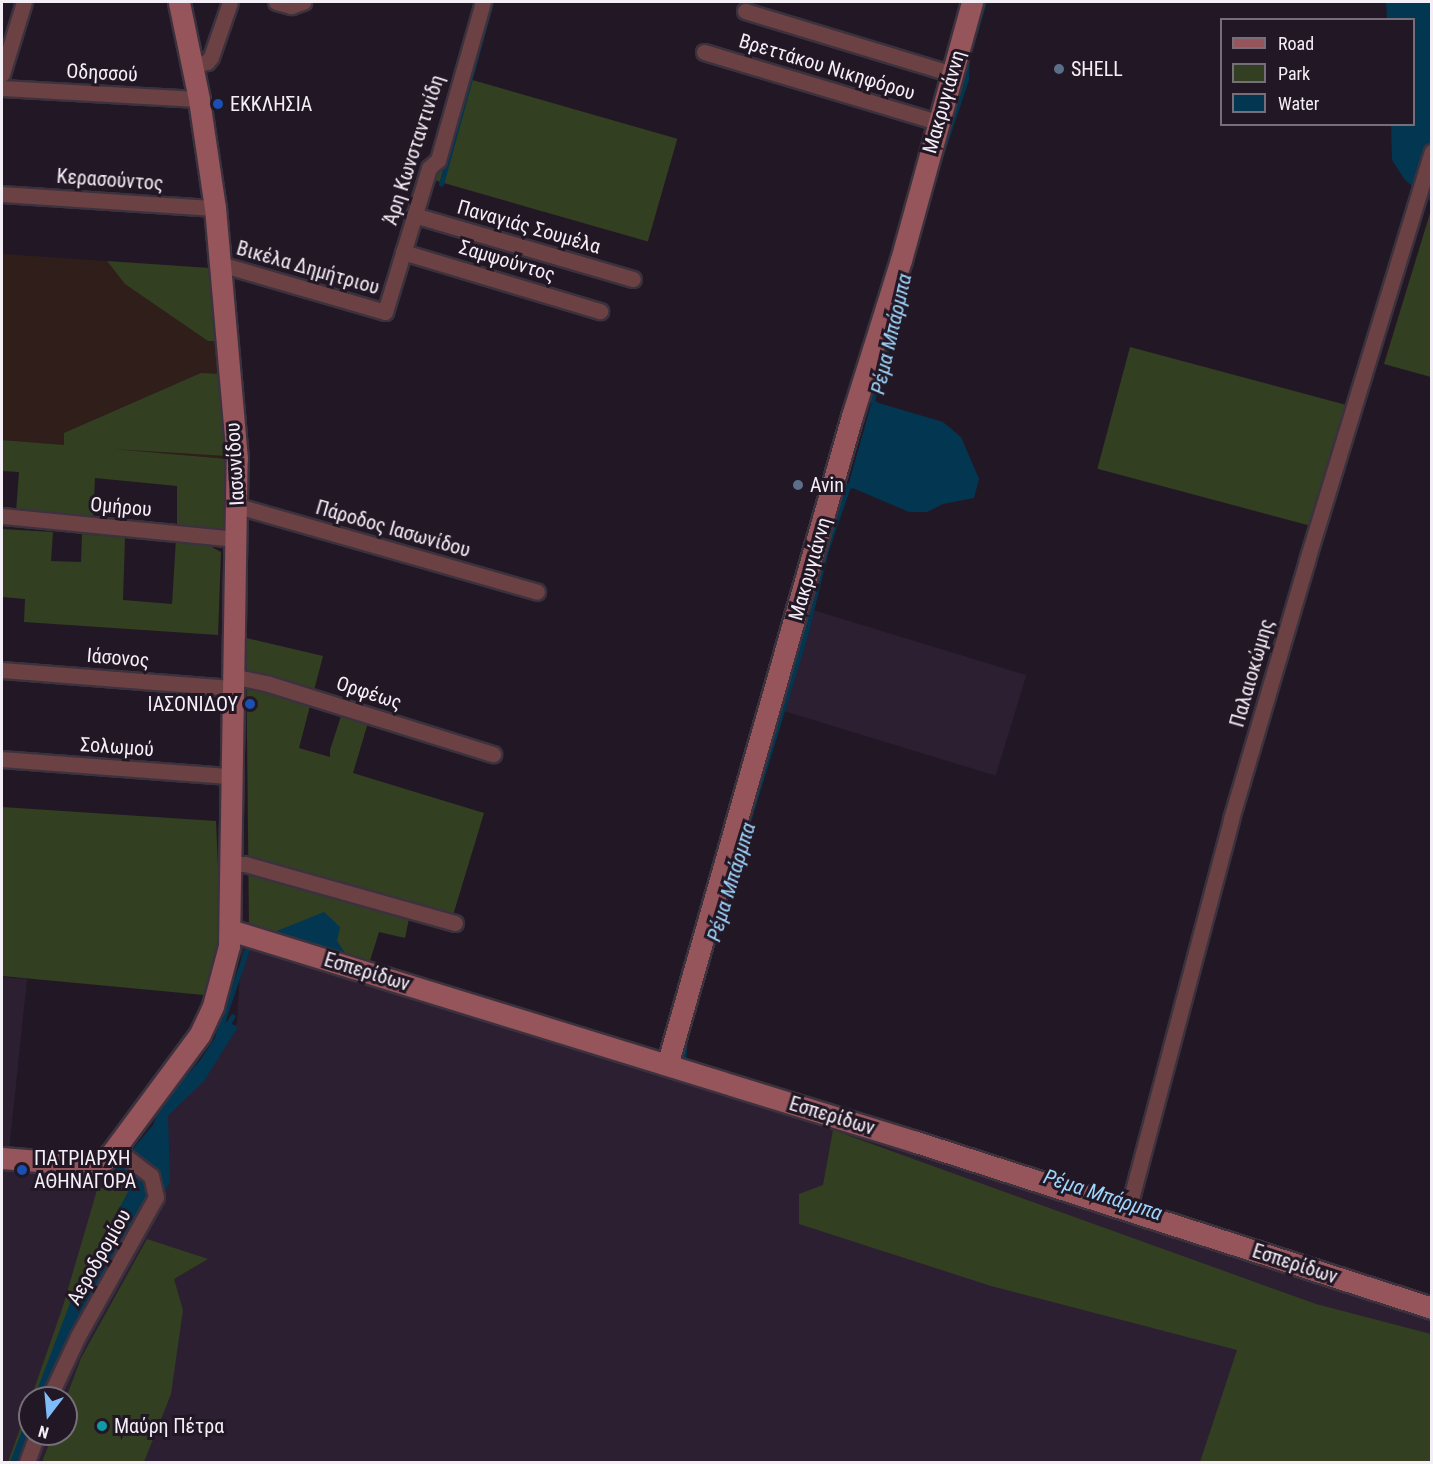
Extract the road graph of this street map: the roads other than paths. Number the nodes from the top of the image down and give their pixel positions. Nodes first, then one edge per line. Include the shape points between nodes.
1 (24, 2) edge
2 (179, 2) edge
3 (230, 2) edge
4 (276, 2) edge
5 (303, 2) edge
6 (483, 2) edge
7 (972, 2) edge
8 (745, 11) dead end
9 (704, 52) dead end
10 (192, 66) junction
11 (2, 74) edge
12 (952, 74) junction
13 (2, 88) edge
14 (199, 99) junction
15 (938, 122) junction
16 (1431, 152) edge
17 (2, 194) edge
18 (215, 208) junction
19 (414, 216) junction
20 (403, 252) junction
21 (220, 264) junction
22 (633, 279) dead end
23 (600, 311) dead end
24 (385, 312) joint
25 (238, 506) junction
26 (2, 516) edge
27 (237, 539) junction
28 (537, 592) dead end
29 (2, 670) edge
30 (232, 682) junction
31 (492, 754) dead end
32 (2, 759) edge
33 (230, 776) junction
34 (229, 864) junction
35 (455, 923) dead end
36 (230, 930) junction
37 (664, 1064) junction
38 (116, 1149) junction
39 (2, 1158) edge
40 (1128, 1210) junction
41 (1431, 1308) edge
42 (55, 1386) edge
43 (33, 1446) edge
44 (27, 1462) edge

1 - 11 street
2 - 10 street, Ιασωνίδου
3 - 10 street via 211,57
4 - 5 street via 295,6
6 - 19 street, Άρη Κωνσταντινίδη via 438,160 429,168
7 - 12 street, Μακρυγιάννη
8 - 12 street, Βρεττάκου Νικηφόρου
9 - 15 street, Βρεττάκου Νικηφόρου
10 - 14 street, Ιασωνίδου
12 - 15 street, Μακρυγιάννη
13 - 14 street, Οδησσού
14 - 18 street, Ιασωνίδου
15 - 37 street, Μακρυγιάννη via 669,1060
16 - 40 street, Παλαιοκώμης via 1237,798
17 - 18 street, Κερασούντος
18 - 21 street, Ιασωνίδου
19 - 20 street, Άρη Κωνσταντινίδη
19 - 22 street, Παναγιάς Σουμέλα
20 - 23 street, Σαμψούντος
20 - 24 street, Άρη Κωνσταντινίδη
21 - 24 street, Βικέλα Δημήτριου
21 - 25 street, Ιασωνίδου
25 - 27 street, Ιασωνίδου
25 - 28 street, Πάροδος Ιασωνίδου
26 - 27 street, Ομήρου
27 - 30 street, Ιασωνίδου
29 - 30 street, Ιάσονος
30 - 31 street, Ορφέως via 269,684
30 - 33 street, Ιασωνίδου
32 - 33 street, Σολωμού
33 - 34 street, Ιασωνίδου
34 - 35 street via 245,864
34 - 36 street, Ιασωνίδου
36 - 37 street, Εσπερίδων
36 - 38 street, Ιασωνίδου via 219,988 205,1025
37 - 40 street, Εσπερίδων
38 - 39 street via 104,1160 87,1165
38 - 42 street, Αεροδρομίου via 144,1168 155,1186 156,1197 78,1336
40 - 41 street, Εσπερίδων
43 - 44 street

